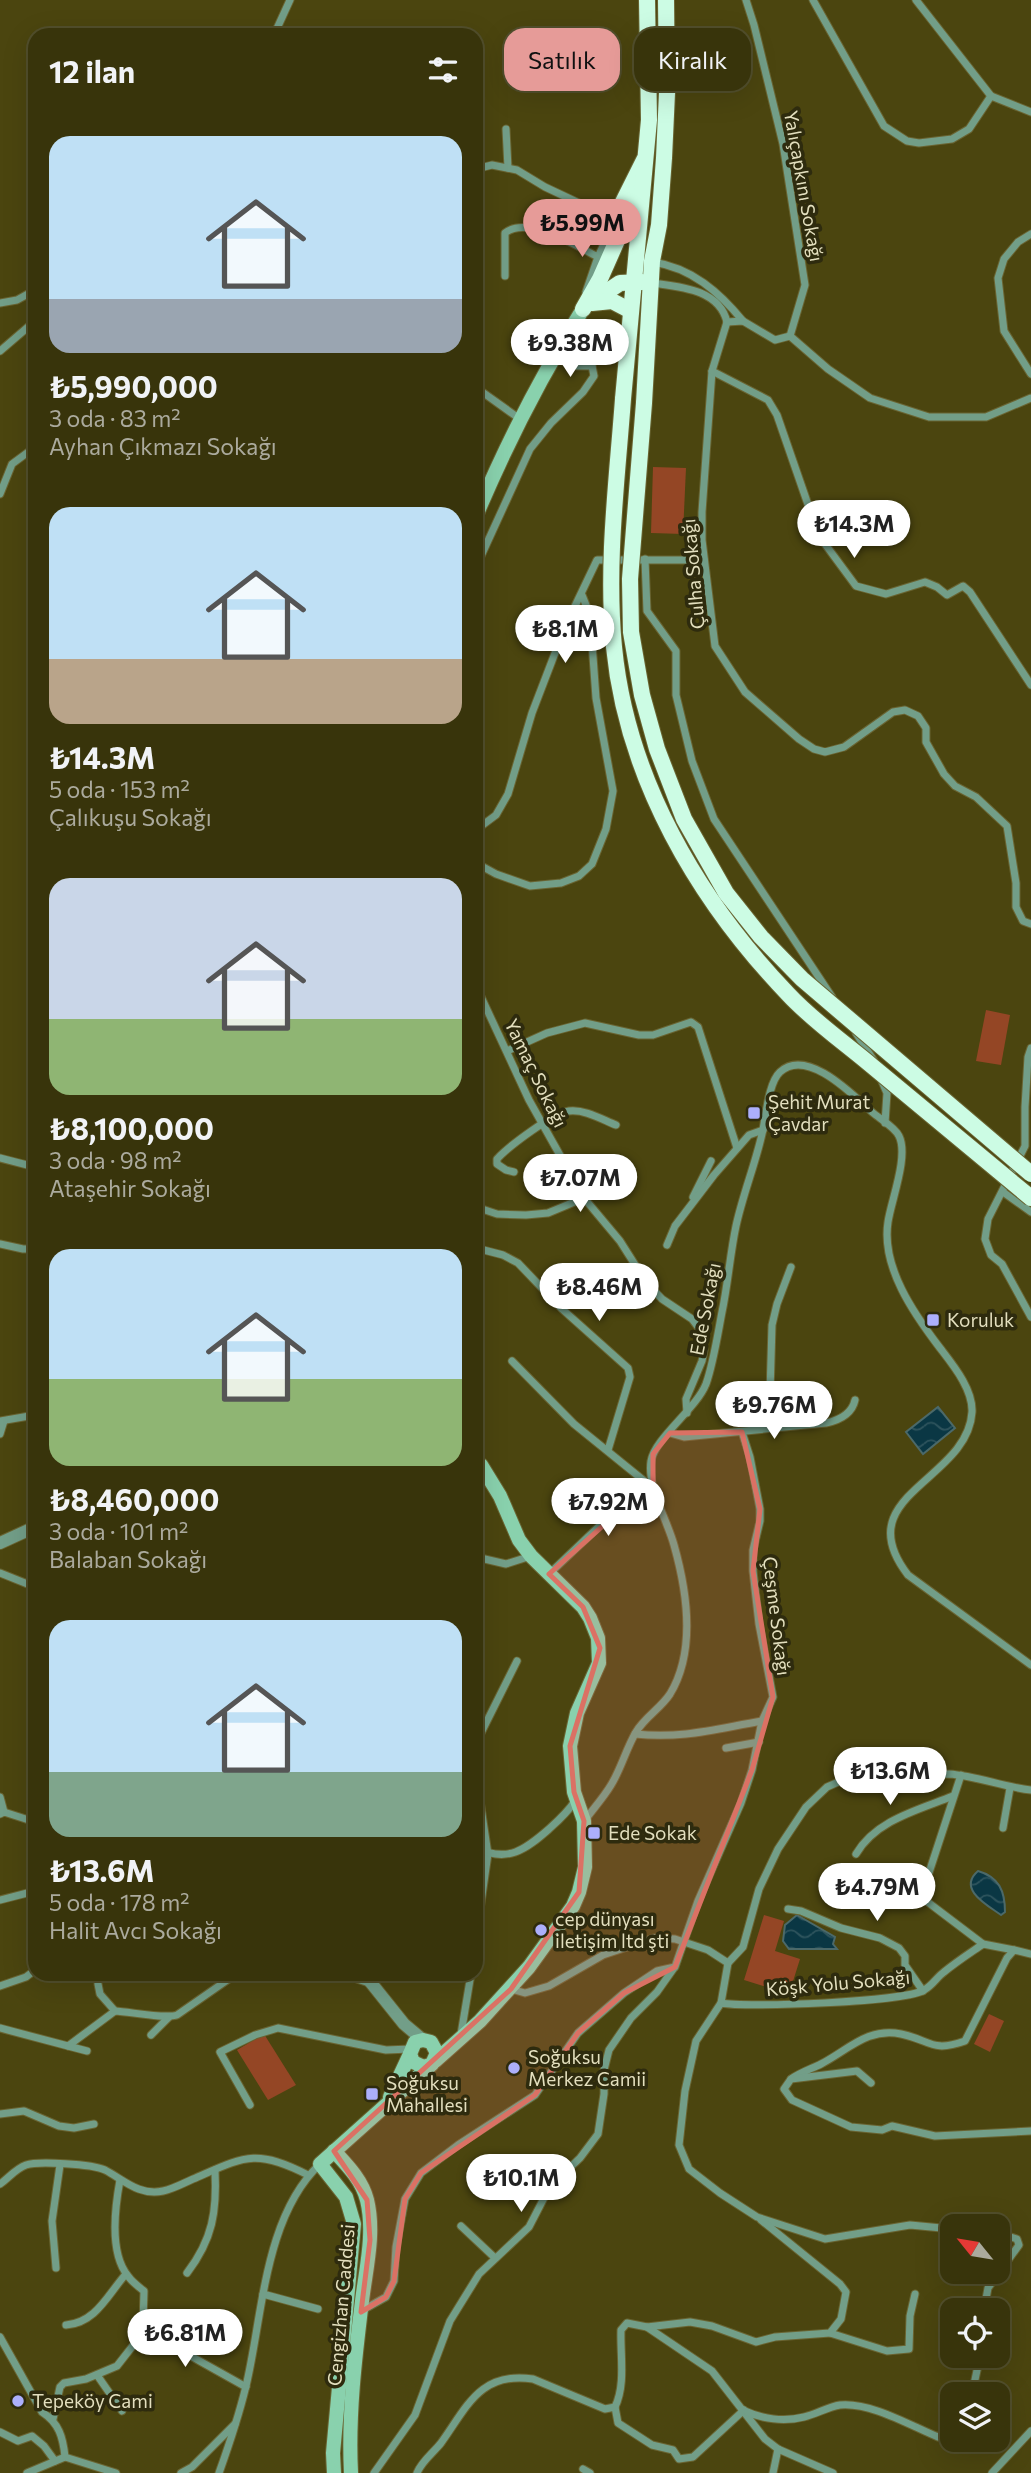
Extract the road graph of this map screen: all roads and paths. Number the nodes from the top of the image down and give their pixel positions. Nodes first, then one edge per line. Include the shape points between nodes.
1 (290, 0) edge
2 (647, 0) edge
3 (666, 0) edge
4 (746, 0) edge
5 (813, 0) edge
6 (916, 0) edge
7 (277, 28) edge
8 (991, 96) junction
9 (1031, 112) edge
10 (506, 129) dead end
11 (647, 155) junction
12 (483, 167) edge
13 (508, 168) junction
14 (645, 178) junction
15 (615, 220) junction
16 (1031, 234) edge
17 (598, 257) junction
18 (644, 262) junction
19 (505, 276) dead end
20 (600, 279) junction
21 (634, 281) junction
22 (652, 283) junction
23 (28, 294) edge
24 (0, 303) edge
25 (587, 306) junction
26 (631, 311) junction
27 (743, 321) junction
28 (727, 322) junction
29 (28, 327) edge
30 (566, 335) junction
31 (790, 336) junction
32 (0, 351) edge
33 (554, 358) junction
34 (592, 366) junction
35 (712, 371) junction
36 (1031, 374) edge
37 (483, 393) edge
38 (1031, 398) edge
39 (521, 420) junction
40 (28, 452) edge
41 (0, 494) edge
42 (483, 497) edge
43 (483, 552) edge
44 (645, 559) junction
45 (705, 560) junction
46 (582, 595) junction
47 (1031, 685) edge
48 (483, 825) edge
49 (483, 867) edge
50 (1031, 924) edge
51 (483, 1001) edge
52 (1031, 1048) edge
53 (507, 1051) junction
54 (885, 1122) junction
55 (543, 1125) junction
56 (616, 1125) dead end
57 (763, 1130) junction
58 (737, 1148) junction
59 (0, 1158) edge
60 (711, 1161) dead end
61 (28, 1165) edge
62 (605, 1170) dead end
63 (514, 1172) dead end
64 (1031, 1174) edge
65 (1003, 1192) junction
66 (584, 1198) junction
67 (1031, 1198) edge
68 (688, 1208) junction
69 (483, 1209) edge
70 (1031, 1212) edge
71 (0, 1244) edge
72 (667, 1245) dead end
73 (28, 1249) edge
74 (483, 1250) edge
75 (791, 1267) dead end
76 (1031, 1317) edge
77 (512, 1361) dead end
78 (855, 1400) dead end
79 (687, 1413) junction
80 (28, 1416) edge
81 (2, 1421) edge
82 (769, 1428) junction
83 (742, 1432) junction
84 (670, 1433) junction
85 (0, 1434) edge
86 (608, 1451) junction
87 (483, 1470) edge
88 (651, 1483) junction
89 (28, 1530) edge
90 (0, 1543) edge
91 (530, 1556) junction
92 (483, 1559) edge
93 (0, 1573) edge
94 (550, 1574) junction
95 (28, 1584) edge
96 (517, 1661) dead end
97 (1031, 1665) edge
98 (762, 1721) junction
99 (483, 1729) edge
100 (635, 1734) junction
101 (759, 1742) junction
102 (726, 1748) dead end
103 (961, 1775) junction
104 (1010, 1788) junction
105 (1031, 1790) edge
106 (953, 1796) junction
107 (0, 1797) edge
108 (576, 1800) junction
109 (2, 1813) edge
110 (28, 1820) edge
111 (483, 1821) edge
112 (584, 1821) junction
113 (1003, 1828) dead end
114 (483, 1852) edge
115 (488, 1854) junction
116 (856, 1854) dead end
117 (874, 1876) dead end
118 (483, 1889) edge
119 (28, 1893) edge
120 (921, 1897) junction
121 (0, 1900) edge
122 (788, 1909) dead end
123 (685, 1943) junction
124 (984, 1944) junction
125 (1014, 1950) junction
126 (1031, 1954) edge
127 (728, 1963) junction
128 (674, 1967) junction
129 (28, 1975) edge
130 (220, 1981) edge
131 (369, 1981) edge
132 (470, 1981) edge
133 (98, 1984) dead end
134 (0, 1986) edge
135 (511, 1989) junction
136 (923, 1991) junction
137 (721, 2003) junction
138 (115, 2011) junction
139 (169, 2017) junction
140 (0, 2028) edge
141 (152, 2035) dead end
142 (460, 2038) junction
143 (68, 2046) junction
144 (417, 2046) junction
145 (87, 2051) dead end
146 (434, 2063) junction
147 (790, 2079) junction
148 (871, 2083) dead end
149 (388, 2103) junction
150 (250, 2105) dead end
151 (0, 2114) edge
152 (94, 2124) dead end
153 (1031, 2131) edge
154 (334, 2151) junction
155 (320, 2164) junction
156 (60, 2165) junction
157 (215, 2170) junction
158 (308, 2175) junction
159 (120, 2180) junction
160 (2, 2181) edge
161 (757, 2217) junction
162 (461, 2226) dead end
163 (940, 2228) edge
164 (1010, 2237) edge
165 (494, 2258) junction
166 (1010, 2259) edge
167 (57, 2268) dead end
168 (187, 2273) dead end
169 (126, 2274) junction
170 (263, 2294) junction
171 (915, 2294) dead end
172 (318, 2309) dead end
173 (361, 2312) junction
174 (144, 2323) junction
175 (66, 2325) dead end
176 (647, 2327) junction
177 (830, 2333) junction
178 (0, 2337) edge
179 (97, 2375) junction
180 (246, 2387) junction
181 (615, 2407) junction
182 (744, 2410) junction
183 (121, 2411) dead end
184 (53, 2419) junction
185 (235, 2424) junction
186 (1031, 2431) edge
187 (0, 2432) edge
188 (940, 2436) edge
189 (778, 2449) junction
190 (65, 2457) junction
191 (54, 2461) junction
192 (27, 2473) edge
193 (116, 2473) edge
194 (181, 2473) edge
195 (219, 2473) edge
196 (334, 2473) edge
197 (351, 2473) edge
198 (374, 2473) edge
199 (417, 2473) edge
200 (773, 2473) edge
201 (833, 2473) edge
202 (992, 2473) edge

1 - 7 street
2 - 11 highway
3 - 18 highway via 666,119 659,225
4 - 31 street, Yalıçapkını Sokağı via 783,144 801,256 804,285
5 - 8 street via 884,126 907,141 952,139 969,129
6 - 8 street
8 - 9 street
10 - 13 street
11 - 14 highway
11 - 15 highway
12 - 13 street
13 - 15 street
14 - 18 highway
14 - 20 highway
15 - 17 street
16 - 36 street via 1004,260 998,278 1004,331
17 - 19 street via 559,236 511,228 505,233
17 - 25 street via 587,288
18 - 20 highway via 615,267
18 - 21 highway
18 - 22 highway
18 - 27 street via 671,265 701,280
20 - 25 highway
21 - 22 highway
21 - 25 highway via 620,283
21 - 26 highway
22 - 28 street via 703,294 724,312
22 - 64 highway, bridge via 630,579 631,632 642,695 669,784 726,893 761,937 881,1049
23 - 24 street
25 - 26 highway via 612,301
25 - 30 main road
26 - 67 highway, bridge via 613,523 614,649 631,732 670,830 706,893 790,997
27 - 28 street
27 - 31 street via 775,340
28 - 35 street, Çulha Sokağı
29 - 32 street
30 - 33 main road
30 - 34 street
31 - 38 street via 870,398 929,417 986,417
33 - 34 street
33 - 39 main road
34 - 43 street via 594,376 583,392 530,449
35 - 45 street, Çulha Sokağı via 702,512
35 - 47 street via 768,400 825,544 856,586 886,594 925,582 947,595 963,586
37 - 39 street
39 - 42 main road
40 - 41 street via 12,464
44 - 45 street
44 - 46 street via 597,560
44 - 54 street via 647,611 676,650 676,695 692,761 713,818 872,1057 887,1093
45 - 50 street, Çulha Sokağı via 715,646 745,692 799,739 825,752 844,747 893,712 905,710 918,716 944,774 1007,827 1016,907 1023,921
46 - 48 street via 532,713 508,794 496,815
46 - 49 street via 590,615 596,698 613,791 606,829 592,864 561,883 530,886
51 - 53 street, Yamaç Sokağı
52 - 65 street via 1025,1146
53 - 55 street, Yamaç Sokağı
53 - 58 street via 547,1032 585,1023 653,1035 691,1022 698,1027
54 - 57 street, Ede Sokağı via 818,1070 792,1065 776,1075
54 - 97 street via 899,1135 902,1149 886,1232 894,1273 968,1392 972,1410 967,1433 956,1452 895,1511 892,1547 908,1575
55 - 56 street via 569,1111
55 - 63 street via 497,1159 497,1164
55 - 66 street, Yamaç Sokağı
57 - 58 street via 749,1135
57 - 79 street, Ede Sokağı via 737,1223 706,1384
58 - 68 street
59 - 61 street
60 - 68 street
62 - 66 street
65 - 70 street
65 - 76 street via 988,1219 985,1239
66 - 69 street via 548,1213 497,1214
66 - 79 street, Yamaç Sokağı via 646,1282 702,1331 702,1361 686,1399
68 - 72 street
71 - 73 street
74 - 86 street via 518,1263 628,1368 630,1377
75 - 82 street via 772,1325
77 - 86 street
78 - 82 street via 850,1411 833,1421
79 - 84 street, Ede Sokağı
80 - 81 street
81 - 85 street
82 - 83 street
83 - 84 street via 684,1437
83 - 98 street, Çeşme Sokağı via 760,1509 753,1570 773,1698
84 - 88 street, Ede Sokağı via 653,1454
86 - 88 street
87 - 91 main road
88 - 94 street
88 - 100 street, Ede Sokağı via 674,1545 688,1642 669,1696
89 - 90 street
91 - 92 street via 506,1564
91 - 94 main road
93 - 95 street
94 - 108 main road via 583,1607 596,1629 600,1648 596,1671 573,1727 570,1760
96 - 99 street
98 - 100 street via 705,1733
98 - 101 street, Çeşme Sokağı
100 - 112 street, Ede Sokağı via 612,1784
101 - 102 street
101 - 123 street, Çeşme Sokağı via 741,1803 698,1901
103 - 104 street
103 - 106 street
103 - 127 street via 852,1776 827,1787 806,1807 778,1849 759,1889 743,1947
104 - 105 street
104 - 113 street
106 - 116 street via 875,1830
106 - 120 street
107 - 109 street
108 - 112 main road
108 - 115 street via 528,1848 514,1854
109 - 110 street
111 - 115 street
112 - 135 main road via 586,1867 579,1892
114 - 115 street
115 - 118 street
117 - 120 street
119 - 121 street
120 - 124 street
122 - 136 street via 899,1948
123 - 127 street
123 - 128 street, Çeşme Sokağı
123 - 135 street via 645,1939 603,1955 549,1986 524,1993
124 - 125 street
124 - 136 street, Köşk Yolu Sokağı
125 - 126 street
125 - 147 street via 965,2041 946,2048 901,2034 865,2037
127 - 137 street
128 - 165 street, Çeşme Sokağı via 609,2050 598,2134 544,2198 529,2227
128 - 173 street via 657,1971 624,1993 578,2033 535,2095 421,2173 405,2199 394,2281 386,2297
129 - 134 street
130 - 139 street
131 - 144 street
132 - 142 street
133 - 138 street via 100,1994
135 - 142 main road
136 - 137 street, Köşk Yolu Sokağı via 787,2005
137 - 161 street via 696,2041 679,2145 689,2169
138 - 139 street
138 - 143 street
139 - 141 street
140 - 143 street
142 - 144 main road
142 - 146 main road
143 - 145 street
144 - 146 main road via 436,2049
144 - 146 main road via 412,2062 420,2067
144 - 149 main road
144 - 150 street via 386,2050 278,2028 255,2035 220,2052
146 - 149 main road
147 - 148 street via 857,2071
147 - 153 street via 784,2089 792,2101 851,2127 882,2130 892,2126 935,2136
149 - 154 main road
151 - 152 street via 24,2111 58,2126
154 - 155 main road
154 - 173 main road, Cengizhan Caddesi via 361,2184 367,2200 370,2240
155 - 158 street
155 - 196 main road, Cengizhan Caddesi via 346,2197 354,2224
156 - 159 street via 103,2169
156 - 160 street via 27,2164
156 - 167 street via 52,2221
157 - 158 street via 257,2157
157 - 159 street via 162,2192 138,2190
157 - 168 street via 216,2212
158 - 170 street via 281,2224
159 - 169 street via 115,2232
161 - 163 street via 825,2239 910,2225
161 - 177 street via 846,2292 842,2319
162 - 165 street
164 - 166 street via 1018,2245
165 - 198 street, Çeşme Sokağı via 450,2321 415,2416
169 - 174 street via 144,2291
169 - 175 street via 90,2317
170 - 172 street
170 - 180 street
171 - 177 street via 909,2349 887,2351
173 - 197 main road, Cengizhan Caddesi
174 - 179 street via 122,2361
174 - 180 street
176 - 177 street via 690,2322 756,2342
176 - 181 street via 627,2323 621,2330 623,2360
176 - 182 street via 712,2371
178 - 184 street via 43,2412
179 - 183 street
179 - 184 street via 60,2387
180 - 185 street
181 - 182 street via 618,2423 652,2445 673,2450 679,2459 693,2457
181 - 199 street via 605,2409 533,2379 492,2383 468,2401
182 - 188 street via 761,2418 794,2418 840,2405 855,2406 907,2420
182 - 189 street
184 - 190 street via 63,2438
185 - 194 street
185 - 195 street
186 - 202 street
187 - 191 street via 18,2441 32,2435
189 - 200 street
189 - 201 street
190 - 191 street
190 - 193 street
191 - 192 street

